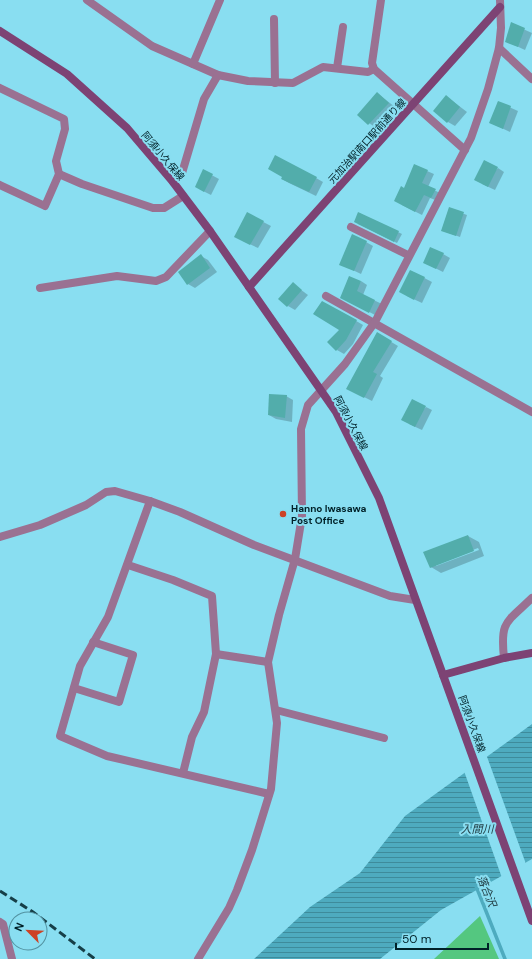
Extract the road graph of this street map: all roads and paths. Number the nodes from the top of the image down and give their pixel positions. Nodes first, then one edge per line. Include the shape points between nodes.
1 (87, 0) edge
2 (220, 0) edge
3 (381, 0) edge
4 (500, 4) edge
5 (274, 19) dead end
6 (343, 27) dead end
7 (0, 31) edge
8 (499, 48) junction
9 (193, 64) junction
10 (336, 68) junction
11 (374, 69) junction
12 (218, 75) junction
13 (532, 79) edge
14 (275, 83) junction
15 (0, 88) edge
16 (414, 103) junction
17 (465, 150) junction
18 (59, 174) junction
19 (173, 182) junction
20 (0, 185) edge
21 (183, 196) junction
22 (351, 227) dead end
23 (210, 231) junction
24 (408, 255) junction
25 (249, 287) junction
26 (40, 288) dead end
27 (326, 296) dead end
28 (375, 322) junction
29 (321, 390) junction
30 (532, 412) edge
31 (150, 501) junction
32 (0, 537) edge
33 (295, 559) junction
34 (128, 565) junction
35 (532, 598) edge
36 (415, 600) junction
37 (93, 642) junction
38 (532, 653) edge
39 (216, 654) junction
40 (504, 658) junction
41 (268, 662) junction
42 (443, 675) junction
43 (74, 688) junction
44 (276, 710) junction
45 (384, 738) dead end
46 (183, 773) junction
47 (269, 794) junction
48 (531, 919) edge
49 (0, 922) edge
50 (12, 959) edge
51 (198, 959) edge

1 - 9 street via 152,46
2 - 9 street
3 - 11 street via 372,63
4 - 8 street
4 - 16 street, 元加治駅南口駅前通り線
5 - 14 street
6 - 10 street
7 - 19 street, 阿須小久保線 via 68,74 127,128
8 - 13 street
8 - 17 street via 488,89
9 - 12 street
10 - 11 street via 368,72
10 - 14 street via 323,67 292,83
11 - 16 street
12 - 14 street
12 - 19 street via 204,98 182,174
15 - 18 street via 64,119 65,129 56,161
16 - 17 street
16 - 25 street, 元加治駅南口駅前通り線
17 - 24 street
18 - 20 street via 45,206
18 - 21 street via 153,208 164,208
19 - 21 street, 阿須小久保線
21 - 23 street, 阿須小久保線
22 - 24 street
23 - 25 street, 阿須小久保線
23 - 26 street via 166,277 156,281 117,276
24 - 28 street
25 - 29 street, 阿須小久保線
27 - 28 street
28 - 29 street via 345,364
28 - 30 street
29 - 33 street via 308,405 302,419 302,516
29 - 36 street, 阿須小久保線 via 336,412 379,498
31 - 32 street via 110,490 86,505 40,525
31 - 33 street via 254,545
31 - 34 street
33 - 36 street via 390,596
33 - 41 street
34 - 37 street via 108,617
34 - 39 street via 212,596
35 - 40 street via 504,626
36 - 42 street, 阿須小久保線
37 - 43 street via 80,666
37 - 43 street via 133,655 119,702
38 - 40 street
39 - 41 street
39 - 46 street via 204,712 192,737
40 - 42 street
41 - 44 street
42 - 48 street, 阿須小久保線
43 - 46 street via 60,736 107,756
44 - 45 street
44 - 47 street via 276,745
46 - 47 street
47 - 51 street via 237,890
49 - 50 street

